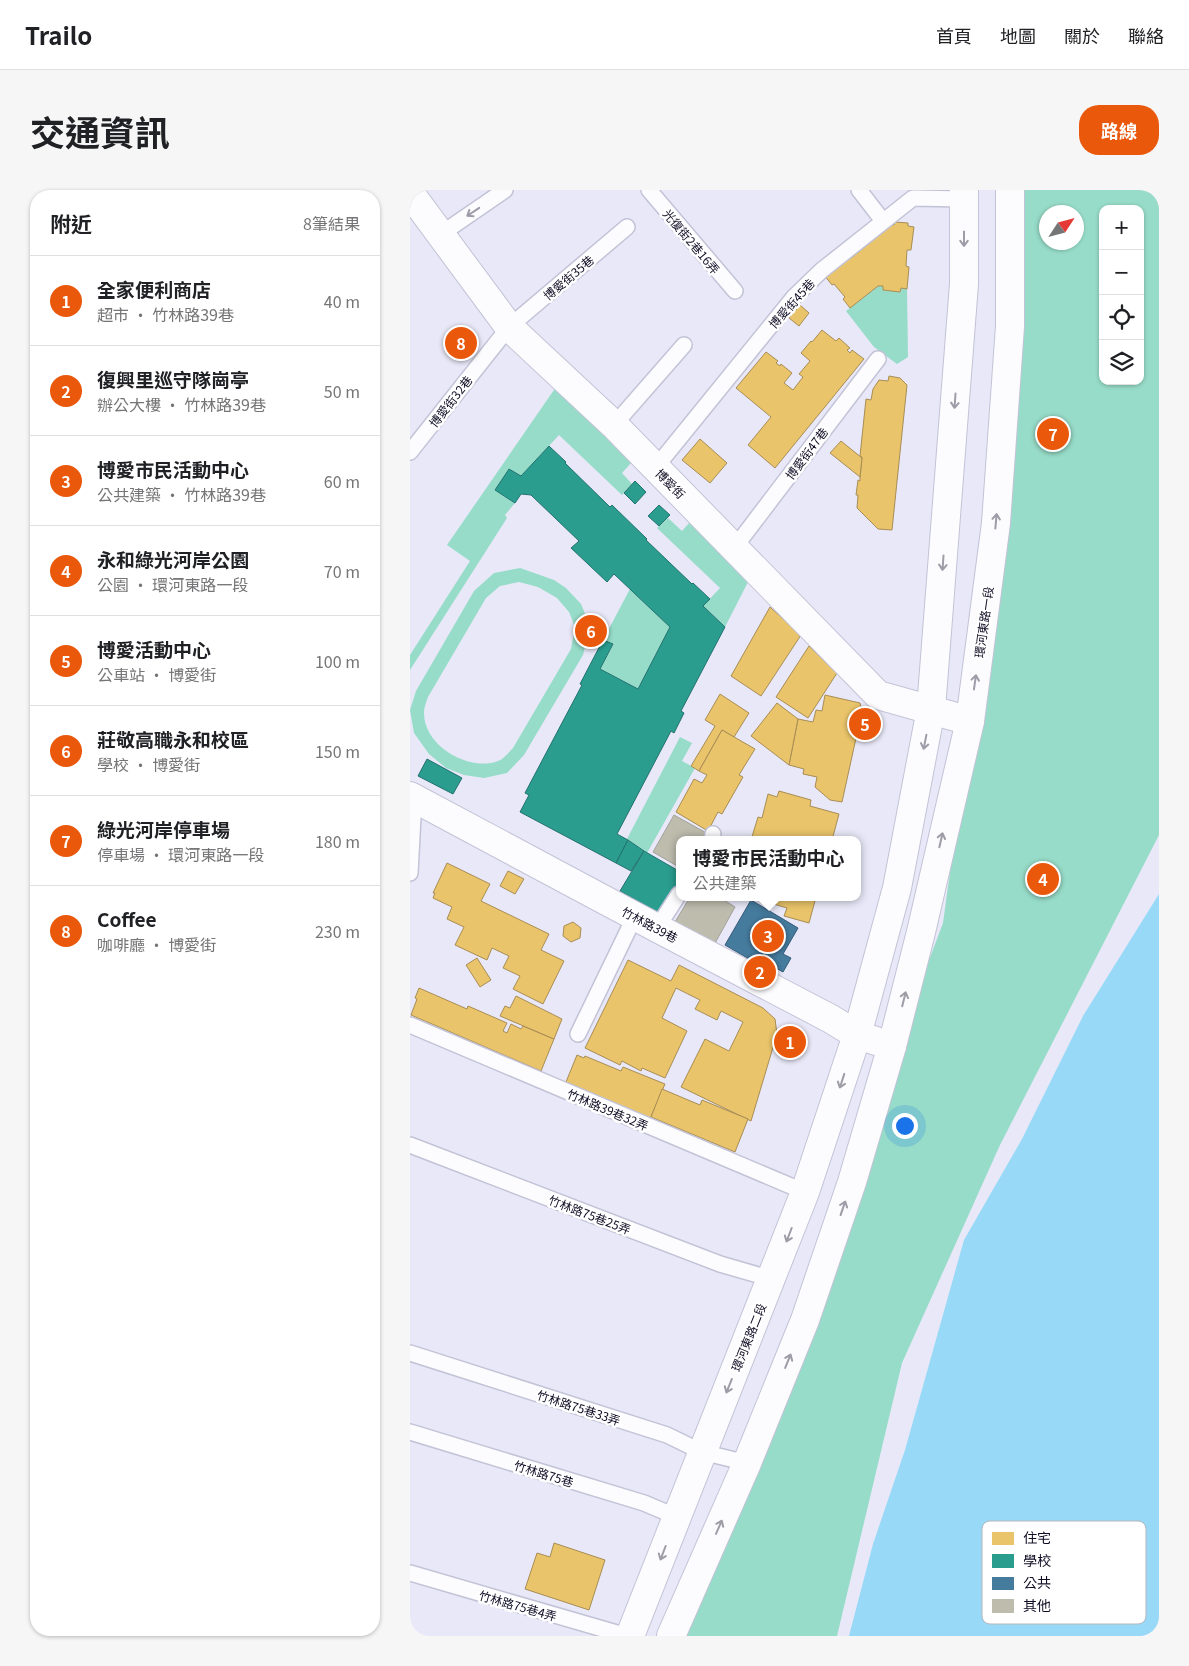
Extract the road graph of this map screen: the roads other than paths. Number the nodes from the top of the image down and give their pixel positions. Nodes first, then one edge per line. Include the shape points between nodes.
1 (505, 190) edge
2 (649, 190) edge
3 (858, 190) edge
4 (1010, 190) edge
5 (964, 194) edge
6 (412, 198) edge
7 (883, 221) junction
8 (627, 227) dead end
9 (441, 234) junction
10 (735, 291) dead end
11 (509, 327) junction
12 (684, 345) dead end
13 (878, 359) dead end
14 (614, 425) junction
15 (410, 452) edge
16 (656, 467) junction
17 (735, 548) junction
18 (931, 709) junction
19 (970, 721) junction
20 (412, 797) edge
21 (410, 873) edge
22 (676, 897) edge
23 (646, 922) junction
24 (410, 1025) edge
25 (578, 1034) dead end
26 (857, 1035) junction
27 (892, 1046) junction
28 (410, 1145) edge
29 (805, 1192) junction
30 (772, 1279) junction
31 (410, 1353) edge
32 (410, 1432) edge
33 (702, 1452) junction
34 (747, 1463) junction
35 (677, 1517) junction
36 (410, 1573) edge
37 (628, 1636) edge
38 (672, 1636) edge

1 -> 9 lane
2 - 10 lane, 光復街2巷16弄
3 - 7 lane
19 -> 4 street, 環河東路一段 via 997,513 1010,326
5 - 7 lane, 博愛街45巷 via 913,198
5 -> 18 street via 964,284
6 - 9 street, 博愛街
7 - 16 lane, 博愛街45巷 via 794,297
8 - 11 lane, 博愛街35巷
9 - 11 street, 博愛街
11 - 14 street, 博愛街
11 - 15 lane, 博愛街32巷
12 - 14 lane
13 - 17 lane, 博愛街47巷
14 - 16 street, 博愛街
16 - 17 street, 博愛街
17 - 18 street, 博愛街 via 878,695
18 - 19 street, 博愛街
18 -> 26 street via 897,888
27 -> 19 street, 環河東路一段
20 - 21 lane
20 - 23 street, 竹林路39巷
22 - 23 lane
23 - 25 lane
23 - 26 street, 竹林路39巷
24 - 29 lane, 竹林路39巷32弄
26 - 27 street, 竹林路39巷
26 -> 29 street, 環河東路二段
34 -> 27 street via 805,1320 852,1182
28 - 30 lane, 竹林路75巷25弄 via 720,1264
29 -> 30 street, 環河東路二段
30 -> 33 street, 環河東路二段
31 - 33 lane, 竹林路75巷33弄 via 666,1435
32 - 35 lane, 竹林路75巷 via 644,1503
33 - 34 lane, 竹林路75巷33弄
33 - 35 street, 環河東路二段
38 -> 34 street
35 -> 37 street, 環河東路二段
36 - 37 lane, 竹林路75巷4弄

